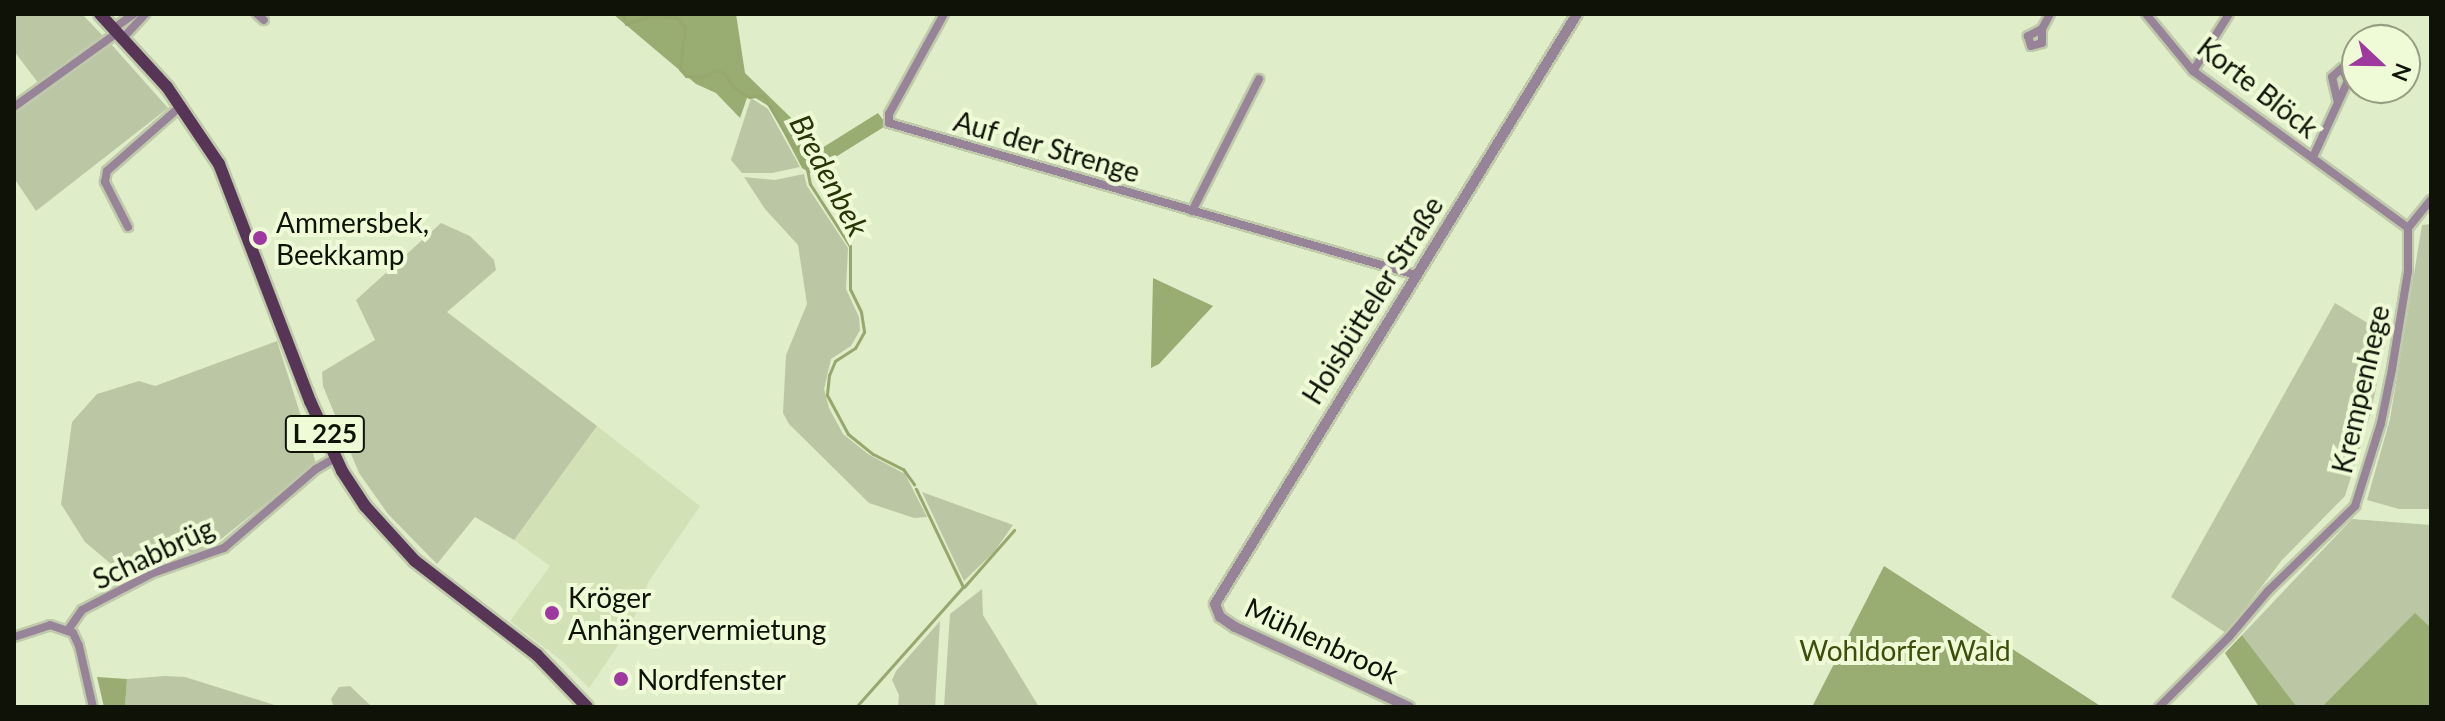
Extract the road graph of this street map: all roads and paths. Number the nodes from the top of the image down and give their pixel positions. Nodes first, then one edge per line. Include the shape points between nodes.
1 (100, 14) edge
2 (134, 14) edge
3 (145, 14) edge
4 (944, 14) edge
5 (1577, 14) edge
6 (2050, 14) edge
7 (2146, 14) edge
8 (2229, 14) edge
9 (2042, 29) dead end
10 (118, 33) junction
11 (2193, 71) junction
12 (1259, 79) dead end
13 (2337, 99) dead end
14 (181, 106) junction
15 (14, 107) edge
16 (2313, 157) junction
17 (2431, 200) edge
18 (1192, 211) junction
19 (128, 227) dead end
20 (2408, 228) junction
21 (1416, 275) junction
22 (335, 458) junction
23 (1216, 613) joint
24 (68, 630) junction
25 (14, 637) edge
26 (93, 707) edge
27 (587, 707) edge
28 (1409, 707) edge
29 (2159, 707) edge

1 - 10 main road, L 225
2 - 10 street
3 - 10 street
4 - 18 street, Auf der Strenge via 889,114 889,123
5 - 21 street, Hoisbütteler Straße
6 - 9 street
7 - 11 street, Korte Blöck
8 - 11 street
10 - 14 main road, L 225
10 - 15 street
11 - 16 street, Korte Blöck
12 - 18 street
13 - 16 street, Korte Blöck
14 - 19 street via 107,171 105,182
14 - 22 main road, L 225 via 228,185
16 - 20 street, Korte Blöck
17 - 20 street
18 - 21 street, Auf der Strenge
20 - 29 street, Krempenhege via 2408,271 2392,369 2355,506
21 - 23 street, Hoisbütteler Straße via 1219,594
22 - 24 street, Schabbrüg via 224,548 153,573 82,610
22 - 27 main road, L 225 via 365,506 402,549 537,655
23 - 28 street, Mühlenbrook via 1235,627
24 - 25 street via 44,625
24 - 26 street via 79,646

